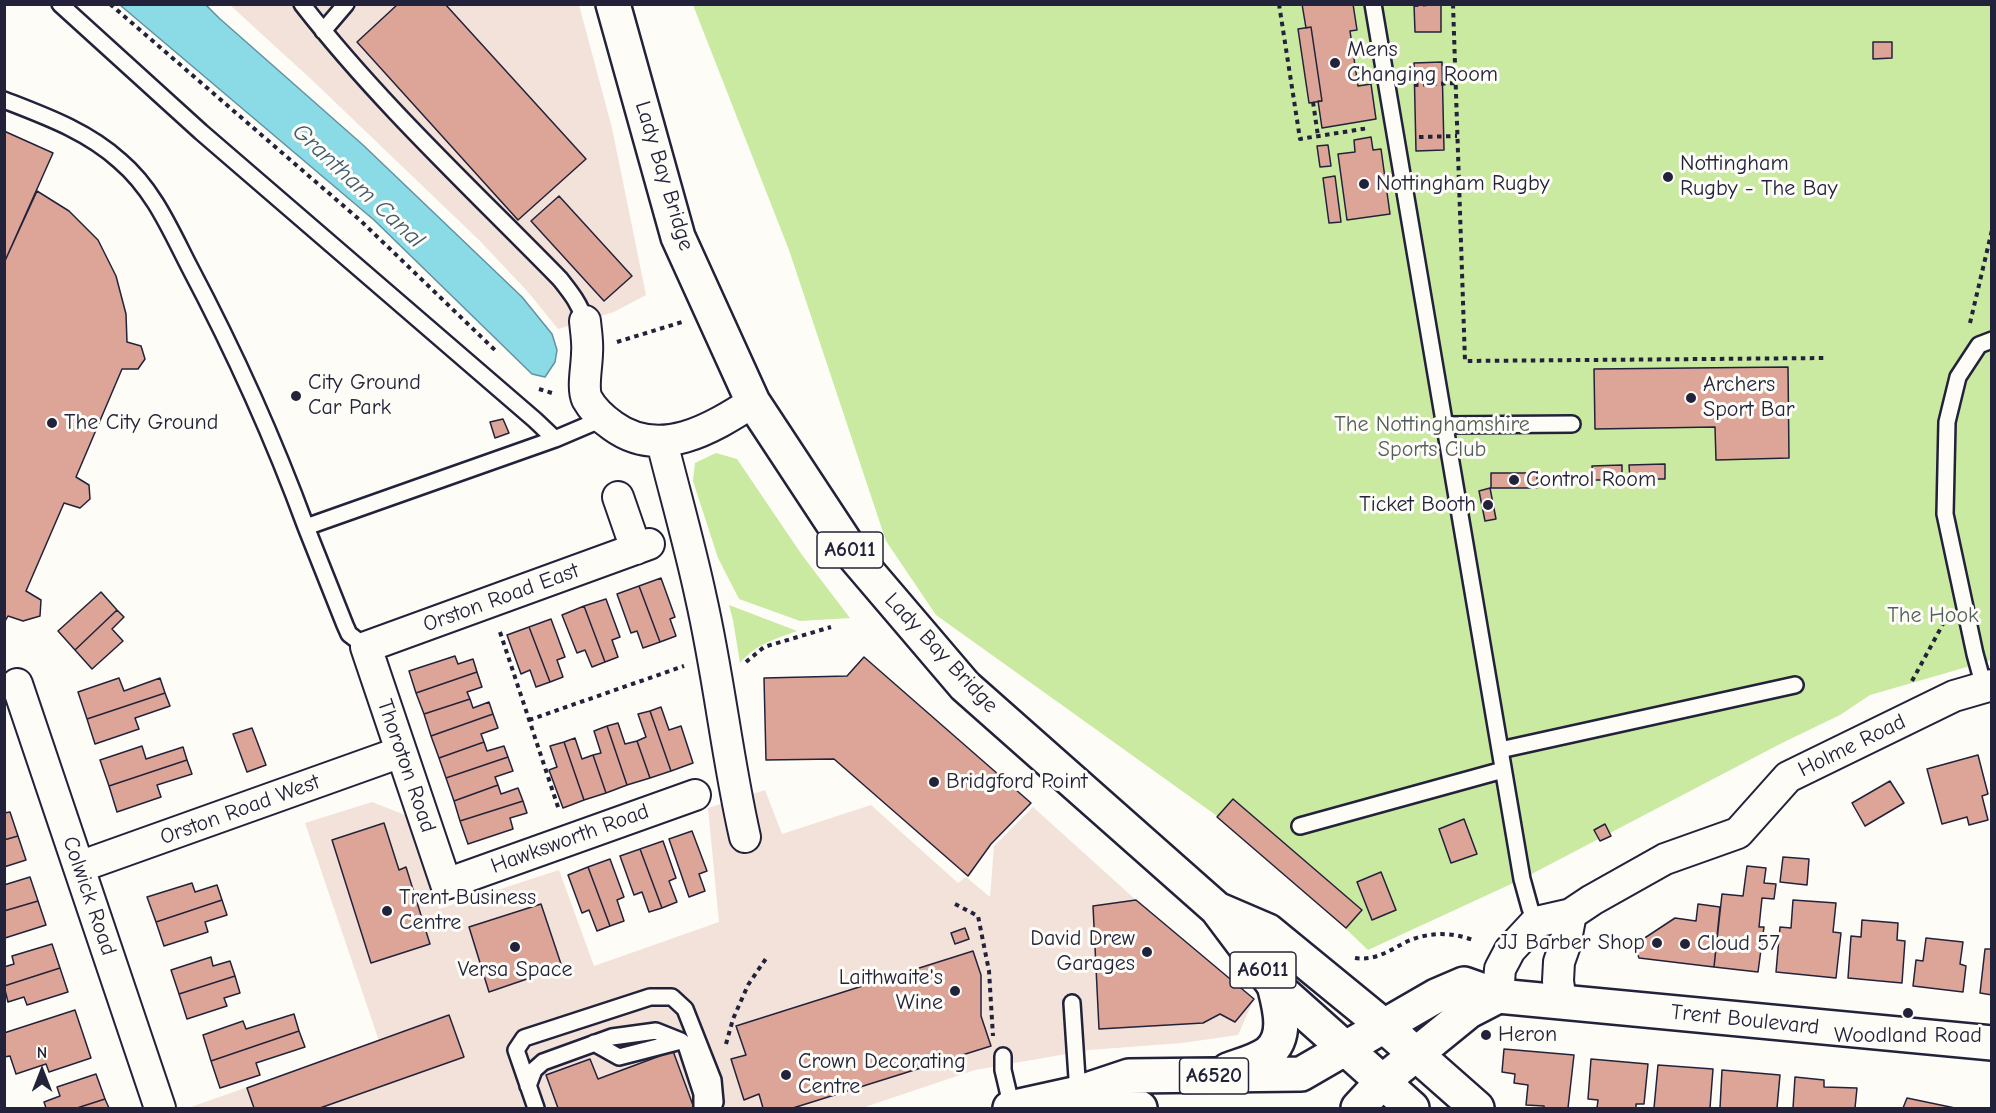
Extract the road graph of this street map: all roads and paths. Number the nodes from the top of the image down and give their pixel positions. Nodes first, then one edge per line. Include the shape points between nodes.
1 (60, 4) edge
2 (110, 4) edge
3 (302, 4) edge
4 (346, 4) edge
5 (613, 4) edge
6 (1279, 4) edge
7 (1373, 4) edge
8 (1429, 4) edge
9 (1453, 4) edge
10 (1414, 5) edge
11 (322, 31) junction
12 (1455, 83) junction
13 (1414, 84) dead end
14 (4, 100) edge
15 (1313, 102) dead end
16 (1393, 124) junction
17 (1318, 136) junction
18 (1457, 136) junction
19 (1416, 137) dead end
20 (1460, 183) junction
21 (1404, 184) junction
22 (1992, 230) edge
23 (585, 321) joint
24 (682, 322) dead end
25 (1985, 343) edge
26 (587, 350) junction
27 (502, 356) dead end
28 (1826, 358) dead end
29 (535, 388) dead end
30 (564, 395) dead end
31 (753, 402) junction
32 (602, 419) junction
33 (1572, 424) dead end
34 (1444, 425) junction
35 (555, 439) junction
36 (662, 442) junction
37 (618, 497) dead end
38 (306, 527) junction
39 (1962, 592) junction
40 (492, 602) junction
41 (831, 627) dead end
42 (366, 647) junction
43 (689, 664) dead end
44 (744, 669) dead end
45 (17, 684) dead end
46 (1795, 685) dead end
47 (1988, 686) edge
48 (1908, 691) dead end
49 (529, 720) junction
50 (1500, 750) junction
51 (401, 752) junction
52 (1503, 770) junction
53 (695, 795) dead end
54 (562, 819) dead end
55 (1300, 826) dead end
56 (745, 837) dead end
57 (79, 867) junction
58 (446, 884) joint
59 (956, 904) dead end
60 (1217, 909) junction
61 (1570, 914) junction
62 (1536, 922) junction
63 (1473, 940) dead end
64 (767, 957) dead end
65 (1309, 965) junction
66 (1274, 985) junction
67 (1498, 996) junction
68 (1561, 1002) junction
69 (1072, 1003) dead end
70 (1383, 1026) junction
71 (993, 1039) dead end
72 (1992, 1043) edge
73 (1346, 1048) junction
74 (724, 1049) dead end
75 (1416, 1055) junction
76 (1003, 1056) dead end
77 (1216, 1076) junction
78 (1383, 1081) junction
79 (528, 1086) junction
80 (1078, 1093) junction
81 (160, 1108) edge
82 (536, 1108) edge
83 (702, 1108) edge
84 (713, 1108) edge
85 (1011, 1108) edge
86 (1140, 1108) edge
87 (1358, 1108) edge
88 (1412, 1108) edge
89 (1477, 1108) edge

1 - 35 lane via 201,132
2 - 27 path via 360,221
3 - 11 lane
4 - 11 lane
5 - 31 main road, Lady Bay Bridge / A6011 via 678,237
6 - 17 path via 1300,139
7 - 16 lane
8 - 10 path
9 - 12 path
11 - 23 lane via 560,279 573,294
12 - 13 path
12 - 18 path
14 - 38 lane via 68,125 120,160 141,182 166,219 222,328 258,405
15 - 17 path
16 - 17 path
16 - 21 lane
18 - 19 path
18 - 20 path
20 - 21 path
20 - 28 path via 1465,361
21 - 34 lane
22 - 25 path via 1970,327
23 - 26 street
24 - 26 path
25 - 39 lane via 1958,376 1947,422 1945,514
26 - 32 street via 586,398
29 - 30 path
31 - 36 street via 698,433
31 - 60 main road, Lady Bay Bridge / A6011 via 855,557 965,686
32 - 35 lane
32 - 36 street via 627,436
33 - 34 lane
34 - 50 lane
35 - 38 lane
36 - 56 street via 702,598
37 - 40 street, Orston Road East via 642,546
38 - 42 lane via 345,626
39 - 47 lane
39 - 48 path
40 - 42 street, Orston Road East
40 - 49 path
41 - 44 path via 764,647 747,660
42 - 51 street, Thoroton Road
43 - 49 path
45 - 57 street, Colwick Road
46 - 50 lane
47 - 61 street, Holme Road via 1954,696 1788,777 1738,833 1665,859
49 - 54 path
50 - 52 lane
51 - 57 street, Orston Road West
51 - 58 street, Thoroton Road
52 - 55 lane
52 - 62 lane via 1522,879
53 - 58 street, Hawksworth Road
57 - 81 street, Colwick Road
59 - 71 path via 978,916 989,971
60 - 65 main road, Lady Bay Bridge / A6011 via 1268,931
60 - 66 main road, Lady Bay Bridge / A6011
61 - 62 street, Holme Road
61 - 68 street via 1559,962
62 - 67 street via 1510,950 1500,969
63 - 65 path via 1445,933 1428,934 1378,957 1318,958
64 - 74 path via 748,985
65 - 70 main road, Lady Bay Bridge / A6011
66 - 73 main road, Lady Bay Bridge / A6011
66 - 77 main road via 1281,1015 1272,1049
67 - 68 main road, Trent Boulevard
67 - 70 main road, Trent Boulevard via 1464,984
67 - 75 main road via 1469,1011
68 - 72 main road, Trent Boulevard
69 - 80 lane
70 - 73 main road, A6520
70 - 75 main road, A6011
73 - 77 main road, A6520 via 1301,1074
73 - 78 main road, A6011
75 - 78 main road
75 - 89 main road, A6011
76 - 85 lane
77 - 80 main road, A6520 via 1129,1076
78 - 87 main road
78 - 88 main road, A6011
79 - 82 lane
79 - 83 lane via 534,1070 543,1062 594,1043 619,1057 681,1041 686,1045 702,1094
79 - 84 lane via 516,1050 524,1038 650,997 672,997 685,1009 713,1080
80 - 85 main road, A6520
80 - 86 main road, A6520

